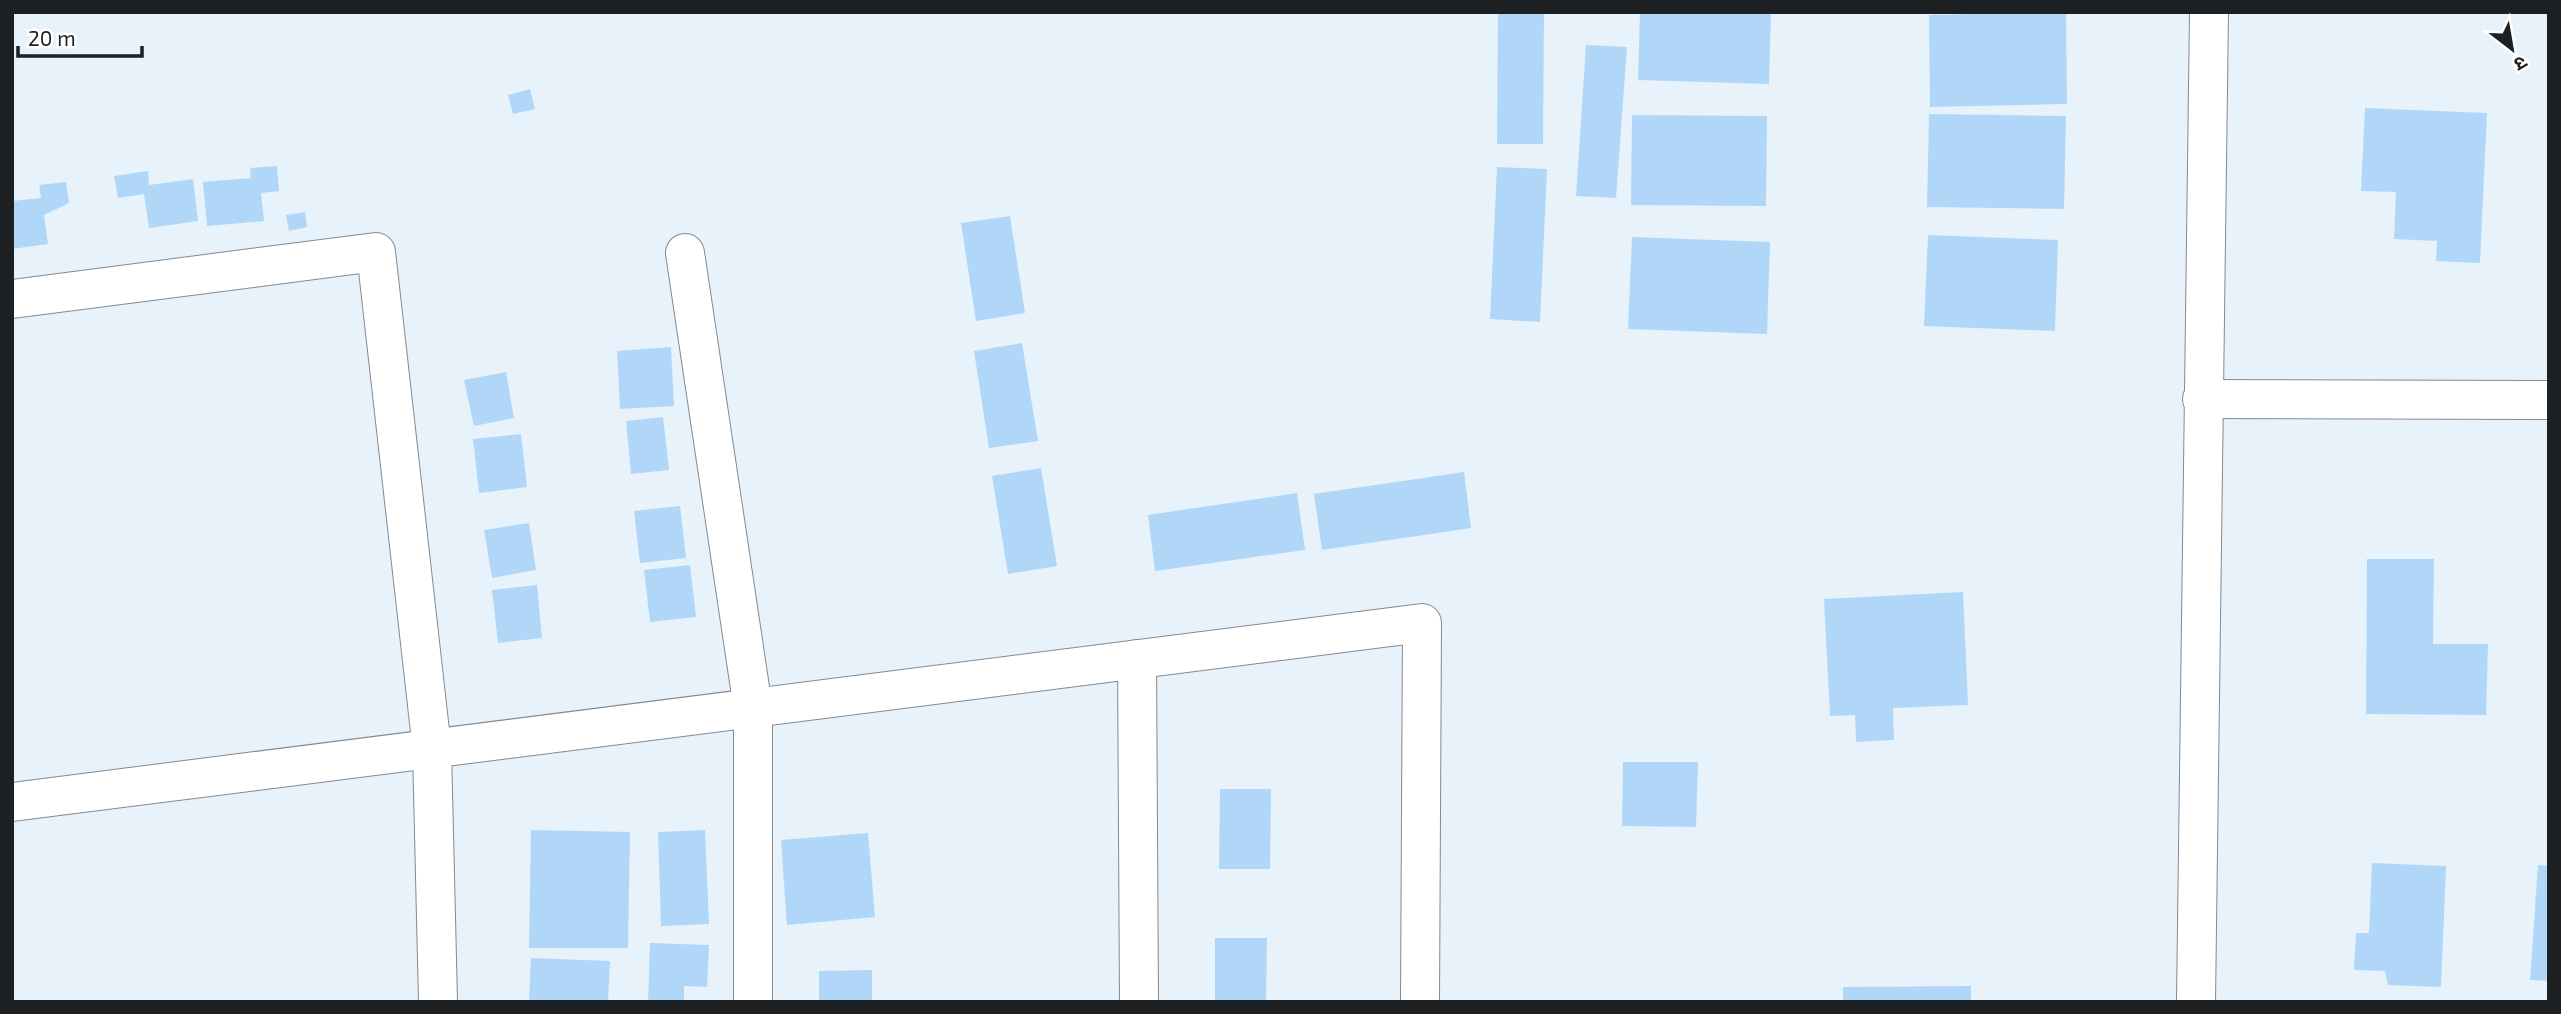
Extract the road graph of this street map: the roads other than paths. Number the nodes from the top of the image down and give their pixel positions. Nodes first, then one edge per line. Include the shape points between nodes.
1 (2209, 12) edge
2 (685, 253) dead end
3 (12, 299) edge
4 (2202, 399) junction
5 (2549, 400) edge
6 (1137, 659) junction
7 (753, 708) junction
8 (432, 748) junction
9 (12, 802) edge
10 (438, 1002) edge
11 (752, 1002) edge
12 (1139, 1002) edge
13 (1420, 1002) edge
14 (2196, 1002) edge

1 - 4 street
2 - 7 street
3 - 8 street via 376,252
4 - 5 street
4 - 14 street
6 - 7 street
6 - 12 street
6 - 13 street via 1422,623
7 - 8 street
7 - 11 street
8 - 9 street
8 - 10 street

